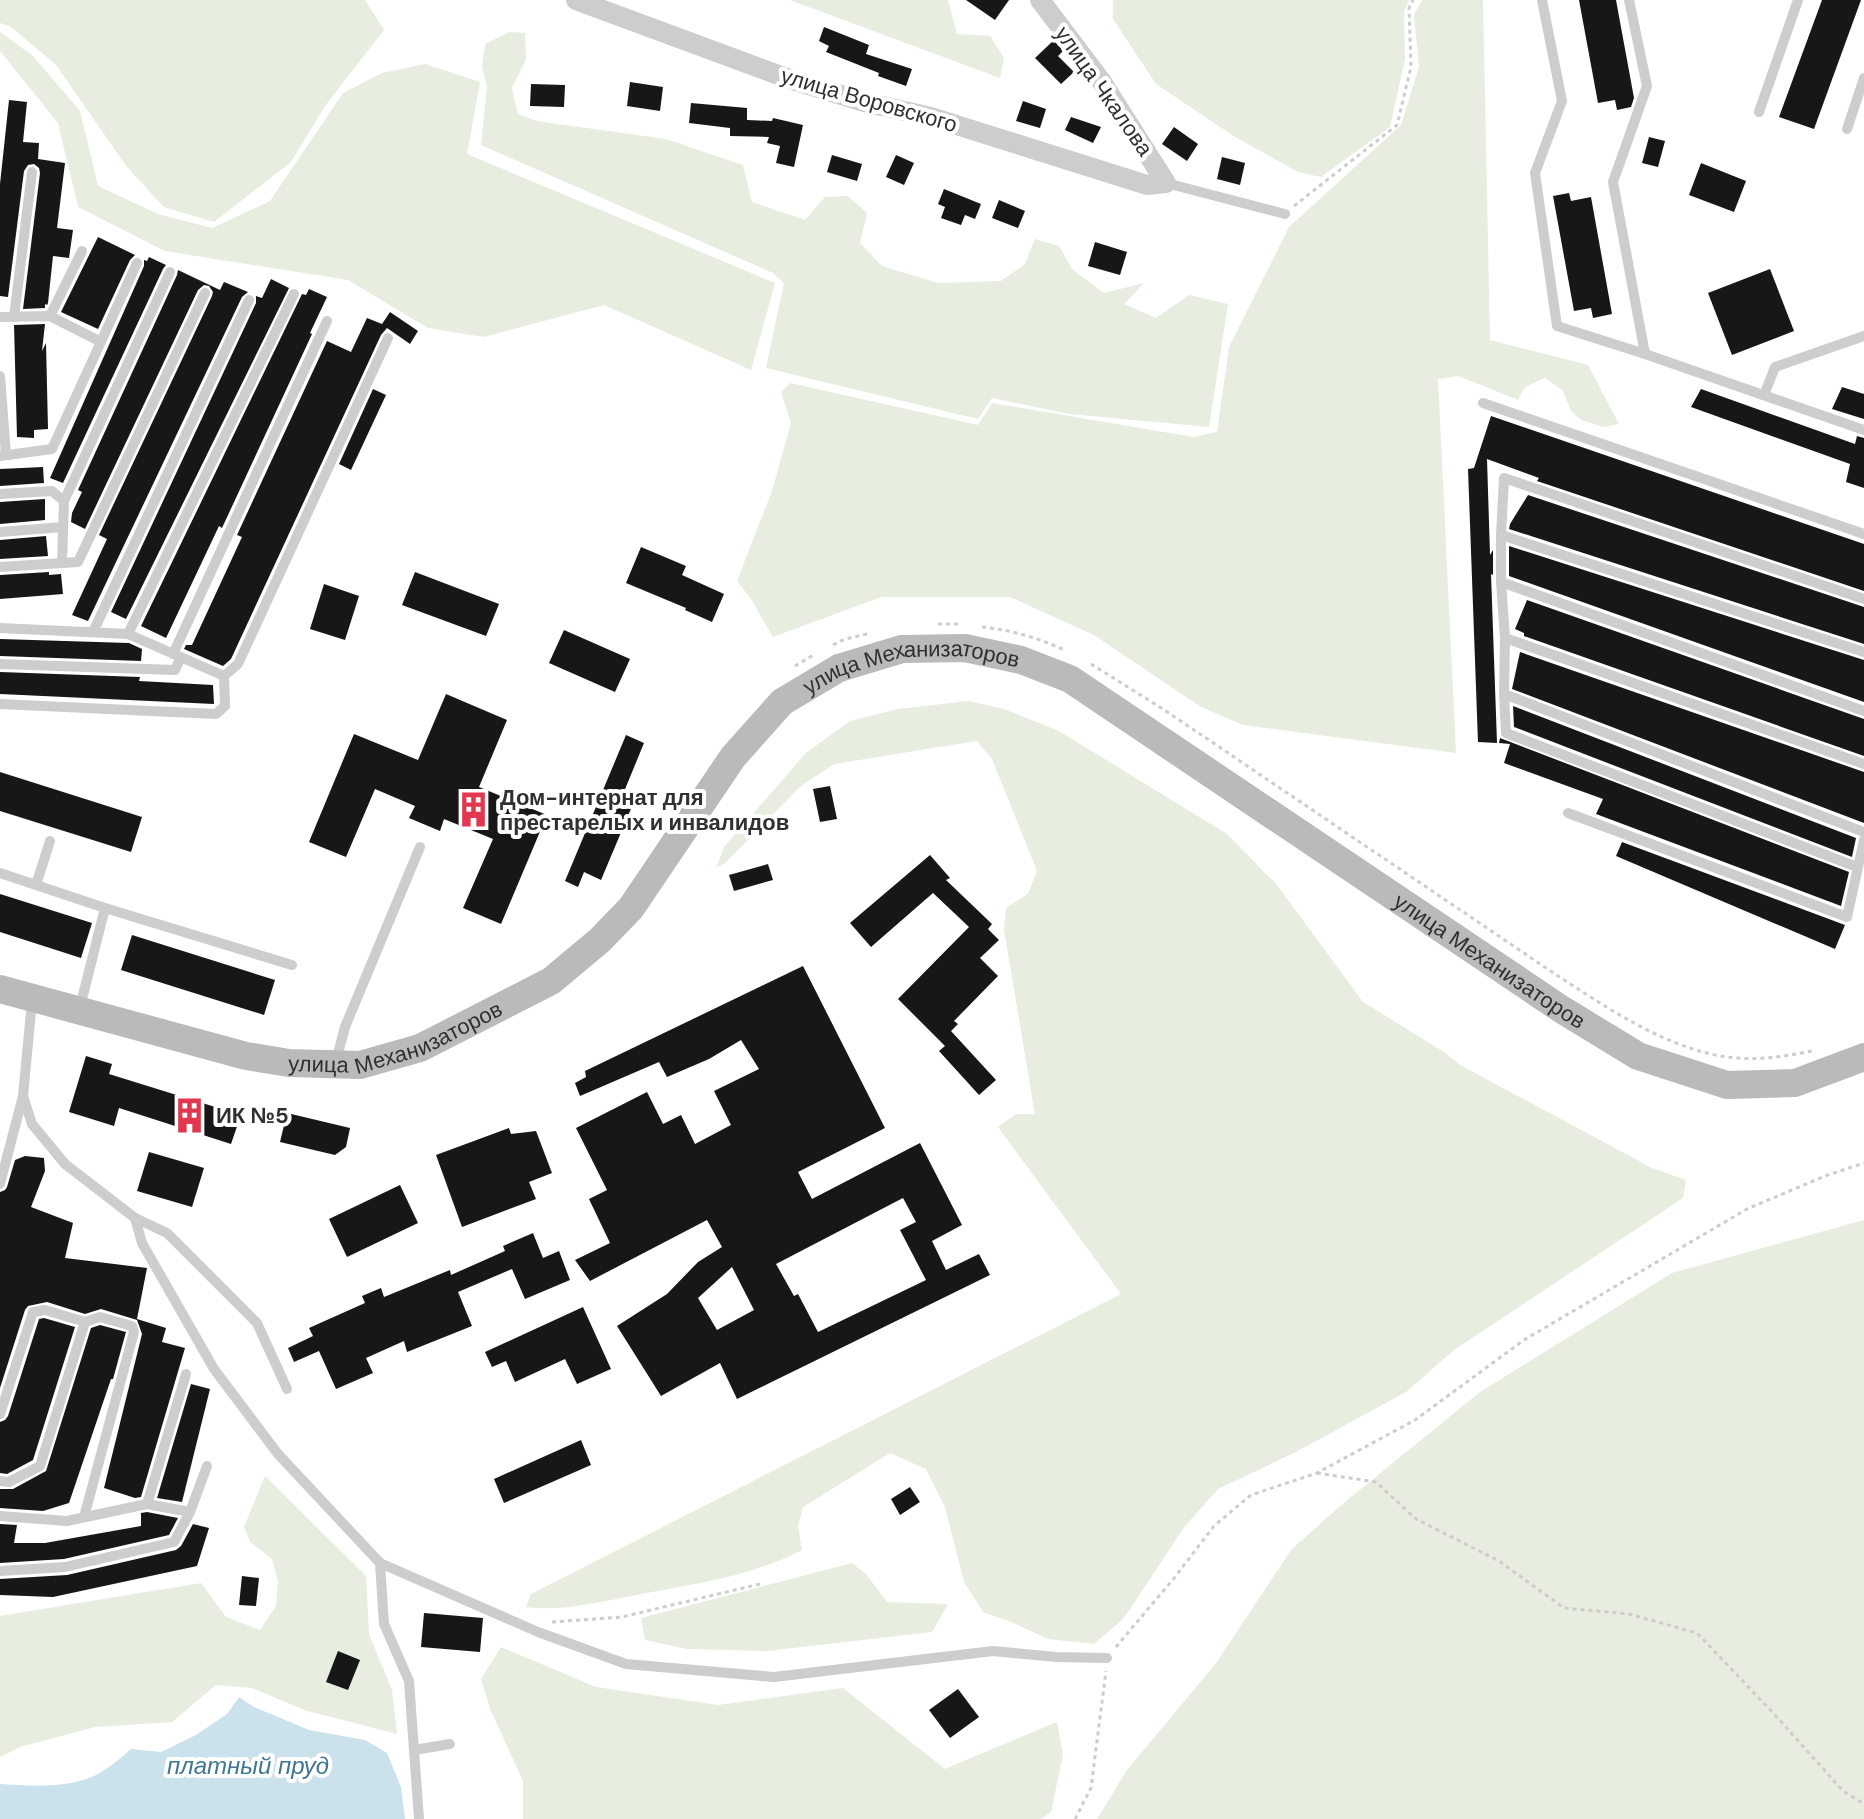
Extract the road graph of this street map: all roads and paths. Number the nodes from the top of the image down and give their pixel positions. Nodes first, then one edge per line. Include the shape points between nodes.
1 (576, 0) edge
2 (1040, 0) edge
3 (1413, 0) edge
4 (1542, 0) edge
5 (1629, 0) edge
6 (1798, 0) edge
7 (1864, 78) edge
8 (1759, 112) dead end
9 (1847, 129) dead end
10 (32, 172) dead end
11 (1166, 183) junction
12 (1285, 214) joint
13 (82, 251) dead end
14 (137, 263) dead end
15 (170, 272) dead end
16 (205, 293) dead end
17 (294, 294) dead end
18 (249, 300) dead end
19 (50, 316) junction
20 (0, 317) edge
21 (14, 317) junction
22 (327, 321) dead end
23 (1864, 336) edge
24 (388, 338) dead end
25 (101, 342) junction
26 (1645, 354) junction
27 (0, 376) edge
28 (1764, 395) junction
29 (1483, 403) dead end
30 (1864, 430) edge
31 (3, 455) edge
32 (0, 494) edge
33 (64, 501) junction
34 (63, 527) junction
35 (0, 532) edge
36 (1864, 534) edge
37 (1501, 535) junction
38 (62, 563) junction
39 (0, 567) edge
40 (1501, 582) junction
41 (1864, 599) edge
42 (937, 624) dead end
43 (964, 624) dead end
44 (977, 626) dead end
45 (0, 628) edge
46 (93, 632) junction
47 (871, 633) dead end
48 (128, 634) junction
49 (1505, 638) junction
50 (1864, 652) edge
51 (1074, 655) dead end
52 (177, 656) junction
53 (1087, 662) dead end
54 (0, 664) edge
55 (792, 669) dead end
56 (224, 676) junction
57 (1504, 694) junction
58 (0, 704) edge
59 (1864, 711) edge
60 (1864, 764) edge
61 (1568, 813) dead end
62 (1864, 832) edge
63 (1864, 840) edge
64 (50, 841) dead end
65 (420, 847) dead end
66 (1857, 867) junction
67 (0, 873) edge
68 (36, 885) junction
69 (105, 908) junction
70 (292, 965) dead end
71 (0, 989) edge
72 (32, 998) junction
73 (79, 1011) junction
74 (1817, 1050) dead end
75 (1864, 1057) edge
76 (335, 1064) junction
77 (23, 1096) junction
78 (1864, 1163) edge
79 (0, 1184) edge
80 (135, 1218) junction
81 (85, 1322) junction
82 (186, 1374) dead end
83 (287, 1389) dead end
84 (0, 1414) edge
85 (207, 1466) dead end
86 (1317, 1473) junction
87 (0, 1481) edge
88 (147, 1504) junction
89 (190, 1512) junction
90 (0, 1516) edge
91 (84, 1517) junction
92 (380, 1563) junction
93 (0, 1571) edge
94 (760, 1584) dead end
95 (521, 1624) junction
96 (1107, 1658) junction
97 (450, 1744) dead end
98 (414, 1750) junction
99 (1864, 1804) edge
100 (419, 1819) edge
101 (1075, 1819) edge

1 - 11 street, улица Воровского via 792,80 1147,185
2 - 11 street, улица Чкалова via 1102,82
3 - 12 path via 1411,67 1397,125
4 - 26 lane via 1562,101 1535,173 1557,326
5 - 26 lane via 1647,86 1613,182
6 - 8 lane
7 - 9 lane
10 - 21 lane
11 - 12 lane
13 - 19 lane
14 - 25 lane
15 - 33 lane
16 - 38 lane via 78,562
17 - 48 lane
18 - 46 lane
19 - 21 lane
19 - 25 lane
20 - 21 lane
22 - 52 lane
23 - 28 lane via 1775,367
24 - 56 lane via 238,664
25 - 31 lane via 52,449
26 - 28 lane
27 - 31 lane
28 - 30 lane
29 - 36 lane
32 - 33 lane via 52,491
33 - 34 lane
34 - 35 lane
34 - 38 lane
37 - 40 lane
37 - 41 lane via 1504,478
37 - 50 lane
38 - 39 lane
40 - 49 lane
40 - 59 lane
42 - 43 path
44 - 51 path via 1049,642
45 - 46 lane
46 - 48 lane
47 - 55 path via 845,639
48 - 52 lane
49 - 57 lane
49 - 60 lane
52 - 54 lane via 175,670
52 - 56 lane
53 - 74 path via 1528,956 1651,1031 1737,1058
56 - 58 lane via 225,706 216,714
57 - 62 lane
57 - 66 lane via 1506,733
61 - 66 lane via 1847,917
63 - 66 lane
64 - 68 lane
65 - 76 lane via 345,1027
67 - 68 lane
68 - 69 lane
69 - 70 lane
69 - 73 lane
71 - 72 main road, улица Механизаторов
72 - 73 main road, улица Механизаторов
72 - 77 lane
73 - 76 main road, улица Механизаторов via 246,1056
75 - 76 main road, улица Механизаторов via 1795,1083 1727,1085 1638,1056 1070,679 1021,660 965,648 902,649 839,668 782,702 733,757 631,908 551,981 420,1048 360,1065
77 - 79 lane
77 - 80 lane via 32,1124 65,1164
78 - 86 path via 1747,1209 1524,1340 1415,1420
80 - 83 lane via 167,1233 257,1323
80 - 92 lane via 142,1243 214,1369 278,1454
81 - 84 lane via 45,1310 33,1312
81 - 87 lane via 40,1466 9,1482
81 - 91 lane via 100,1317 132,1326 134,1332
82 - 88 lane
85 - 89 lane
86 - 96 path via 1251,1495 1214,1526
86 - 99 path via 1376,1482 1416,1519 1499,1561 1564,1608 1629,1614 1697,1633 1843,1791
88 - 89 lane
88 - 91 lane
89 - 93 lane via 174,1542 65,1567
90 - 91 lane via 67,1521
92 - 95 lane
92 - 98 lane via 384,1624 409,1681
94 - 95 path via 622,1617
95 - 96 lane via 626,1664 774,1677 993,1651
96 - 101 path via 1091,1788
97 - 98 lane
98 - 100 lane

